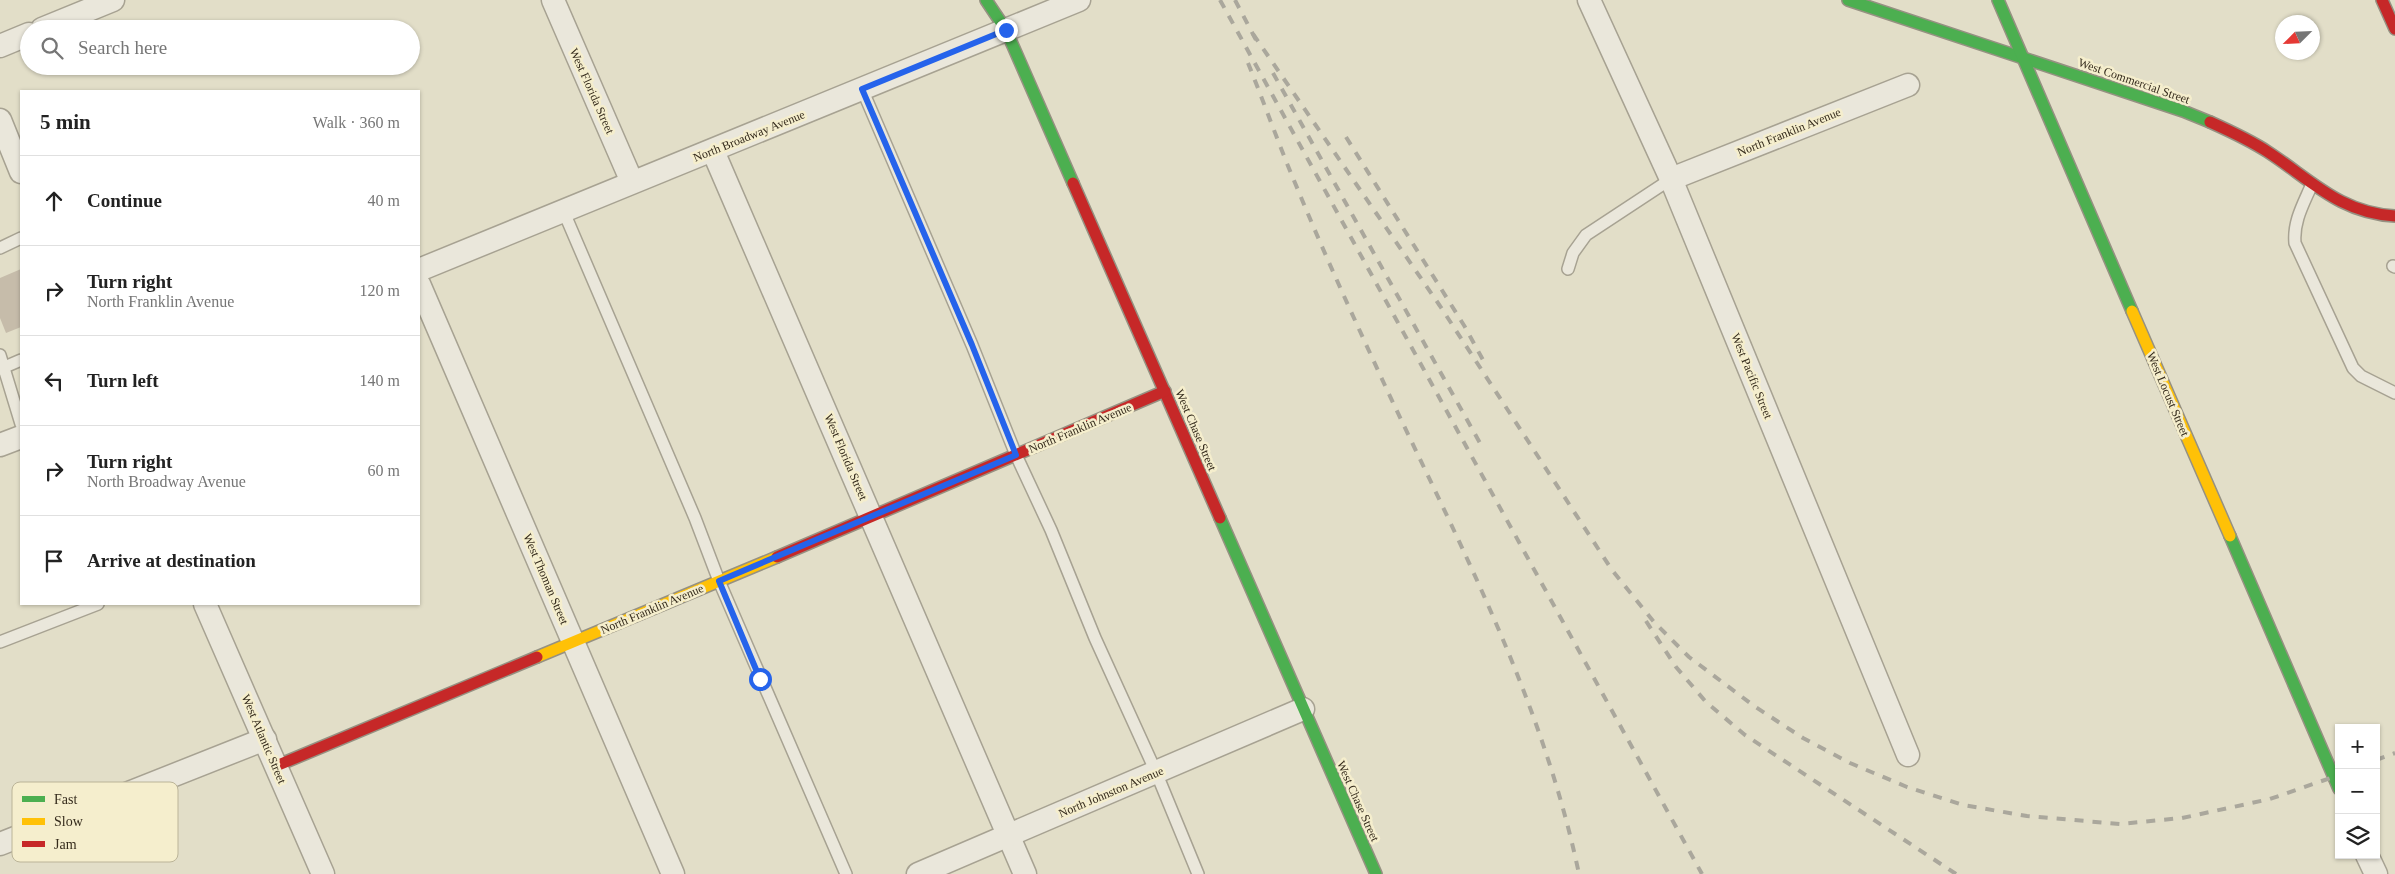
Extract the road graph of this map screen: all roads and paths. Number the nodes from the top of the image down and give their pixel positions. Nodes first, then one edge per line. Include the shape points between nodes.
1 (113, 0) edge
2 (552, 0) edge
3 (986, 0) edge
4 (1079, 0) edge
5 (1589, 0) edge
6 (1848, 0) edge
7 (1998, 0) edge
8 (2382, 0) edge
9 (64, 20) edge
10 (2395, 29) edge
11 (1006, 30) junction
12 (20, 38) edge
13 (0, 46) edge
14 (2023, 58) junction
15 (1908, 85) dead end
16 (862, 89) junction
17 (0, 120) edge
18 (713, 151) junction
19 (20, 170) edge
20 (1671, 179) junction
21 (632, 182) junction
22 (2312, 184) junction
23 (563, 210) junction
24 (2395, 216) edge
25 (20, 238) edge
26 (0, 248) edge
27 (420, 270) edge
28 (1568, 270) dead end
29 (420, 286) edge
30 (0, 355) edge
31 (20, 360) edge
32 (2, 368) edge
33 (1165, 391) junction
34 (2395, 393) edge
35 (20, 421) edge
36 (20, 437) edge
37 (0, 445) edge
38 (1016, 455) junction
39 (872, 517) junction
40 (719, 581) junction
41 (95, 605) edge
42 (204, 605) edge
43 (0, 642) edge
44 (573, 642) junction
45 (1303, 709) junction
46 (265, 739) junction
47 (1908, 755) dead end
48 (276, 766) junction
49 (1156, 772) junction
50 (2335, 780) edge
51 (156, 782) edge
52 (1009, 836) junction
53 (12, 839) edge
54 (0, 844) edge
55 (2370, 859) edge
56 (322, 874) edge
57 (673, 874) edge
58 (846, 874) edge
59 (918, 874) edge
60 (1025, 874) edge
61 (1198, 874) edge
62 (1376, 874) edge
63 (2376, 874) edge

1 - 9 street
2 - 21 street, West Florida Street
3 - 11 street, West Chase Street
4 - 11 street, North Broadway Avenue
5 - 20 street, West Pacific Street
6 - 14 street, West Commercial Street
7 - 14 street, West Locust Street
8 - 10 street
11 - 16 street, North Broadway Avenue
11 - 33 street, West Chase Street
12 - 13 street
14 - 22 street, West Commercial Street via 2229,129 2267,151
14 - 50 street, West Locust Street
15 - 20 street, North Franklin Avenue
16 - 18 street, North Broadway Avenue
16 - 38 lane
17 - 19 street
18 - 21 street, North Broadway Avenue
18 - 39 street, West Florida Street
20 - 28 lane via 1586,235 1573,253
20 - 47 street, West Pacific Street
21 - 23 street, North Broadway Avenue
22 - 24 street, West Commercial Street via 2364,214
22 - 34 lane via 2298,214 2295,243 2353,368 2361,376
23 - 27 street, North Broadway Avenue
23 - 40 lane
25 - 26 lane
29 - 44 street, West Thoman Street
30 - 32 lane
31 - 32 lane
32 - 35 lane
33 - 38 street, North Franklin Avenue
33 - 45 street, West Chase Street
36 - 37 street
38 - 39 street, North Franklin Avenue
38 - 49 lane
39 - 40 street, North Franklin Avenue
39 - 52 street, West Florida Street
40 - 44 street, North Franklin Avenue
40 - 58 lane
41 - 43 lane
42 - 46 street, West Atlantic Street
44 - 48 street, North Franklin Avenue
44 - 57 street, West Thoman Street
45 - 49 street, North Johnston Avenue
45 - 62 street, West Chase Street
46 - 48 street, West Atlantic Street
46 - 51 street
48 - 56 street, West Atlantic Street
49 - 52 street, North Johnston Avenue
49 - 61 lane
52 - 59 street, North Johnston Avenue
52 - 60 street, West Florida Street
53 - 54 street
55 - 63 street

